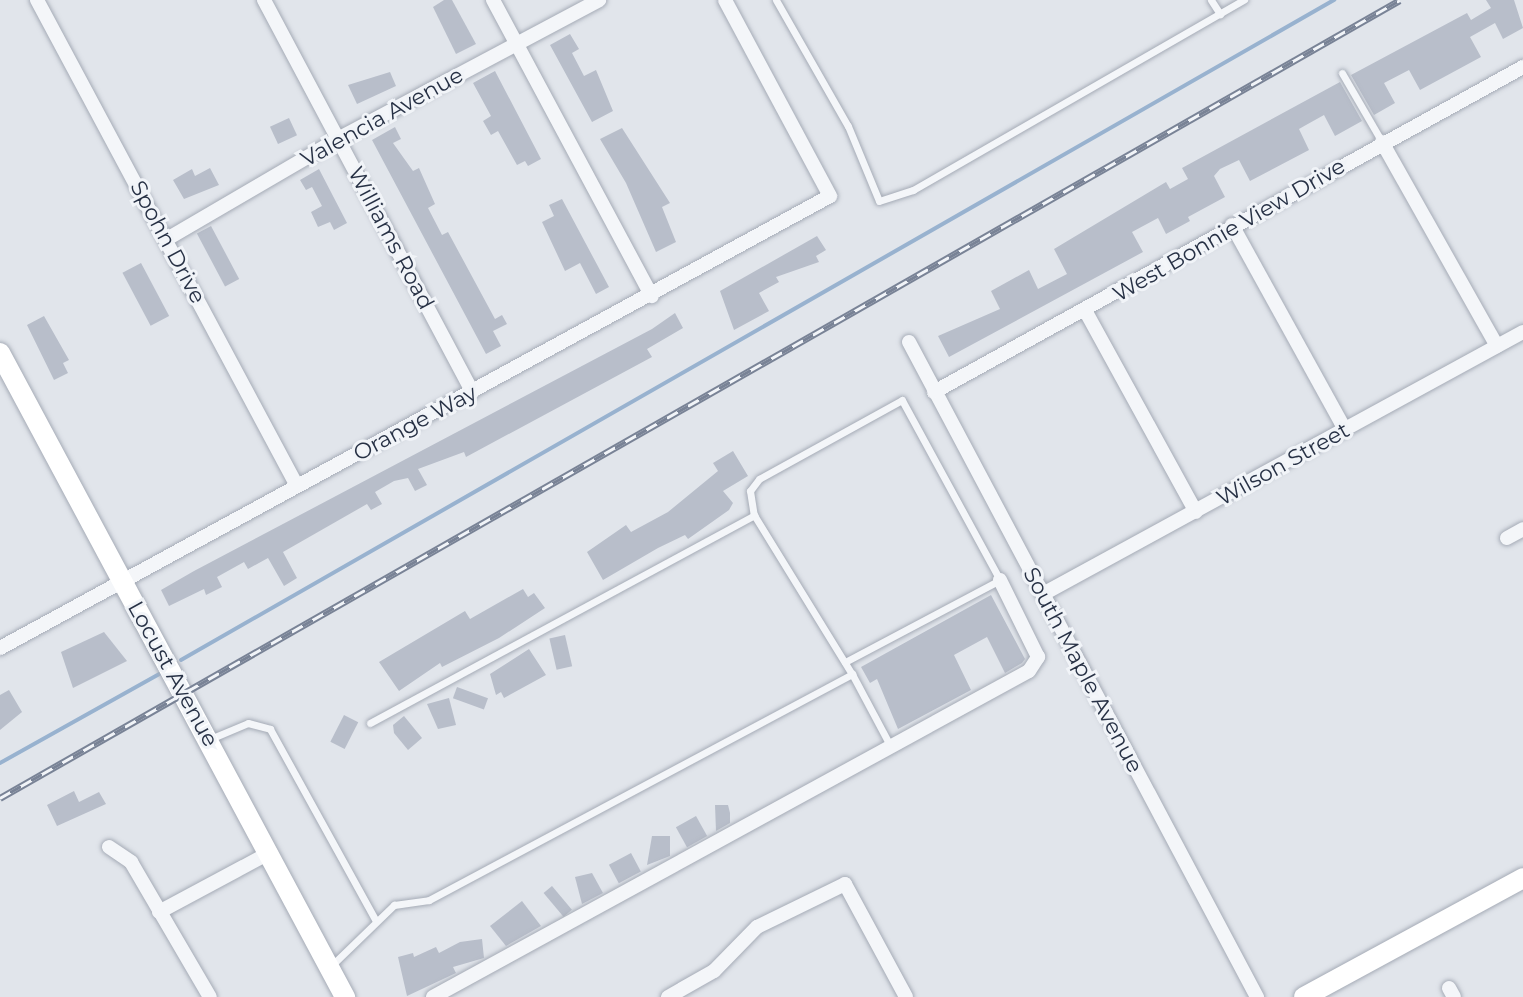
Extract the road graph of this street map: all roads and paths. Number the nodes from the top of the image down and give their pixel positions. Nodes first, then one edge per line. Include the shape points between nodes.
1 (37, 0) edge
2 (264, 0) edge
3 (493, 0) edge
4 (599, 0) edge
5 (725, 0) edge
6 (776, 0) edge
7 (1211, 0) edge
8 (1244, 0) edge
9 (1220, 14) junction
10 (517, 44) junction
11 (1523, 67) edge
12 (1342, 73) dead end
13 (338, 139) junction
14 (1382, 142) junction
15 (1232, 225) junction
16 (167, 239) junction
17 (652, 296) junction
18 (1086, 312) junction
19 (1523, 332) edge
20 (909, 342) dead end
21 (1497, 346) junction
22 (0, 353) edge
23 (472, 392) junction
24 (934, 392) junction
25 (1345, 430) junction
26 (297, 486) junction
27 (1196, 512) junction
28 (754, 515) junction
29 (1523, 529) edge
30 (1507, 538) dead end
31 (1000, 580) junction
32 (122, 582) junction
33 (1043, 594) junction
34 (0, 648) edge
35 (845, 662) junction
36 (852, 674) junction
37 (370, 723) dead end
38 (210, 739) junction
39 (892, 749) junction
40 (109, 847) dead end
41 (269, 853) junction
42 (1523, 878) edge
43 (159, 912) junction
44 (376, 921) junction
45 (329, 968) junction
46 (208, 997) edge
47 (345, 997) edge
48 (433, 997) edge
49 (668, 997) edge
50 (906, 997) edge
51 (1257, 997) edge
52 (1304, 997) edge

1 - 16 street, Spohn Drive
2 - 13 street, Williams Road
3 - 10 street
4 - 10 street, Valencia Avenue
5 - 17 street, Orange Way via 830,196
6 - 9 lane via 848,126 879,201 913,190
7 - 9 lane
8 - 9 lane
10 - 13 street, Valencia Avenue
10 - 17 street
11 - 14 street, West Bonnie View Drive
12 - 14 lane
13 - 16 street, Valencia Avenue
13 - 23 street, Williams Road
14 - 15 street, West Bonnie View Drive
14 - 21 street
15 - 18 street, West Bonnie View Drive
15 - 25 street
16 - 26 street, Spohn Drive
17 - 23 street, Orange Way
18 - 24 street, West Bonnie View Drive
18 - 27 street
19 - 21 street, Wilson Street
20 - 24 street, South Maple Avenue
21 - 25 street, Wilson Street
22 - 32 street, Locust Avenue
23 - 26 street, Orange Way
24 - 33 street, South Maple Avenue
25 - 27 street, Wilson Street
26 - 32 street, Orange Way
27 - 33 street, Wilson Street
28 - 31 lane via 750,491 759,479 902,400
28 - 35 lane
28 - 37 lane
29 - 30 street
31 - 35 lane
31 - 39 street via 1036,653 1034,667
32 - 34 street, Orange Way
32 - 38 street, Locust Avenue
33 - 51 street, South Maple Avenue
35 - 36 lane
36 - 39 lane
36 - 44 lane via 429,900 394,905
38 - 41 street, Locust Avenue
38 - 44 lane via 248,723 270,729
39 - 48 street
40 - 43 street via 131,862
41 - 43 street
41 - 45 street, Locust Avenue
42 - 52 street
43 - 46 street
44 - 45 lane
45 - 47 street, Locust Avenue
49 - 50 street via 714,971 757,927 845,884

